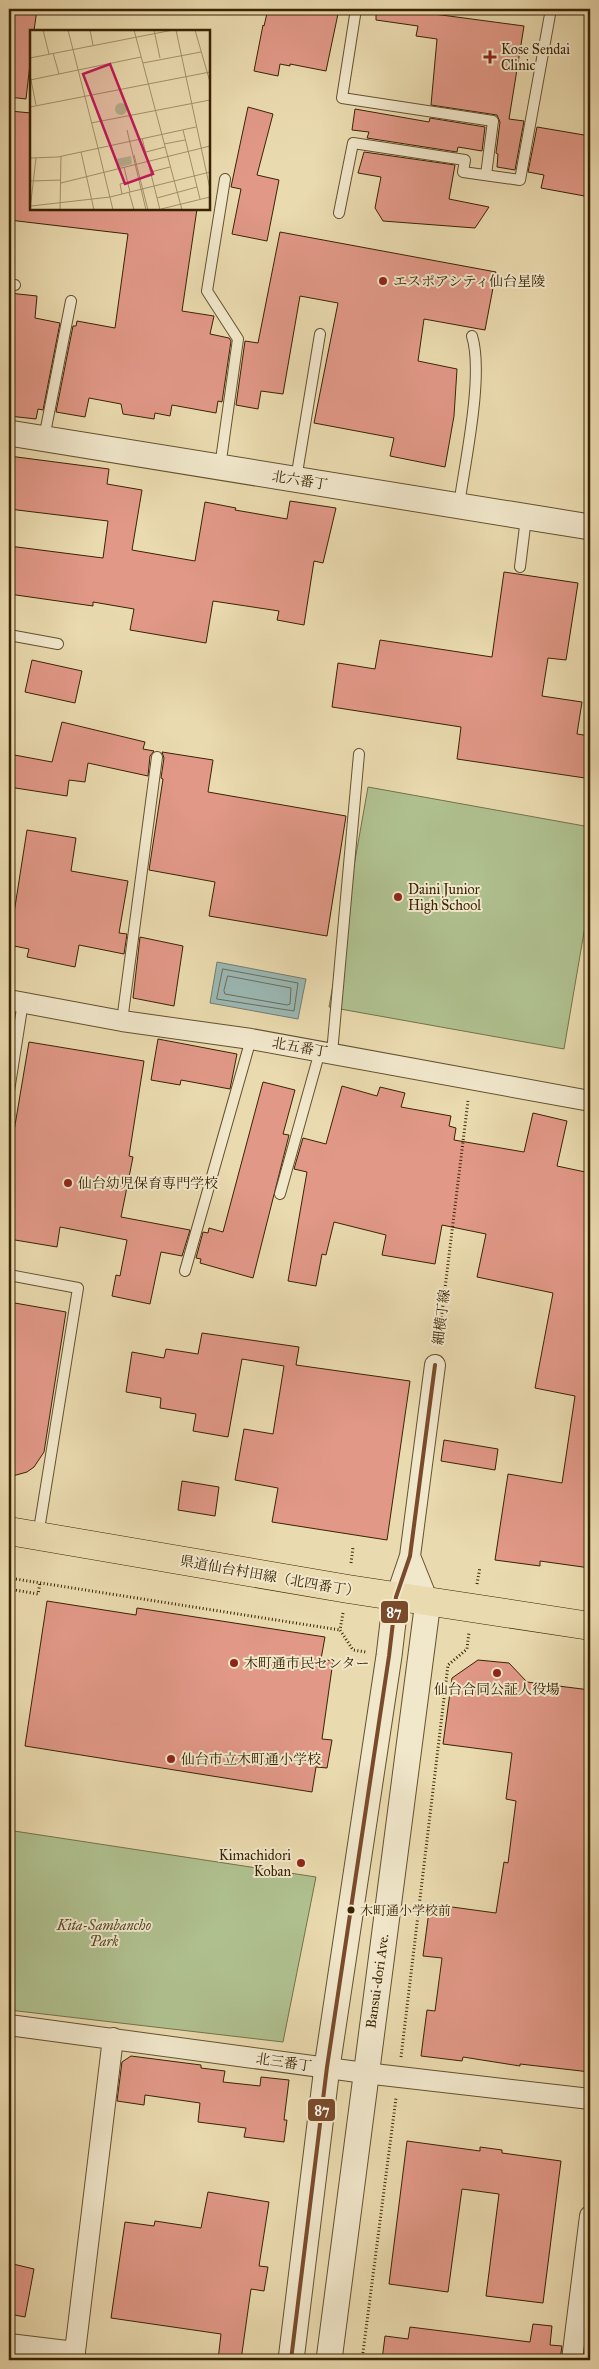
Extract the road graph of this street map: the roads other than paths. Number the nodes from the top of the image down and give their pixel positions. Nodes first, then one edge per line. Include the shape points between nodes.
1 (356, 9) edge
2 (551, 9) edge
3 (486, 175) junction
4 (224, 180) dead end
5 (339, 214) dead end
6 (71, 301) dead end
7 (320, 334) dead end
8 (472, 336) dead end
9 (9, 433) edge
10 (44, 439) junction
11 (220, 467) junction
12 (295, 479) junction
13 (459, 506) junction
14 (526, 517) junction
15 (590, 527) edge
16 (520, 567) dead end
17 (9, 635) edge
18 (58, 644) dead end
19 (359, 754) dead end
20 (157, 758) dead end
21 (16, 1001) edge
22 (122, 1020) junction
23 (251, 1039) junction
24 (326, 1052) junction
25 (9, 1092) edge
26 (590, 1101) edge
27 (280, 1194) dead end
28 (185, 1271) dead end
29 (9, 1275) edge
30 (435, 1364) road end
31 (9, 1531) edge
32 (38, 1536) junction
33 (410, 1556) junction
34 (396, 1597) junction
35 (428, 1602) junction
36 (590, 1626) edge
37 (9, 2024) edge
38 (113, 2038) junction
39 (328, 2067) junction
40 (365, 2073) junction
41 (590, 2099) edge
42 (590, 2216) edge
43 (583, 2327) edge
44 (9, 2344) edge
45 (74, 2356) edge
46 (291, 2360) edge
47 (329, 2360) edge
48 (572, 2360) edge

1 - 3 lane via 342,98 493,121
2 - 3 lane via 520,180
3 - 5 lane via 464,172 465,160 353,143
4 - 11 lane via 207,291 238,339
6 - 10 lane
7 - 12 lane
8 - 13 lane via 477,351 476,370
9 - 10 street, 北六番丁
10 - 11 street, 北六番丁
11 - 12 street, 北六番丁
12 - 13 street, 北六番丁
13 - 14 street, 北六番丁
14 - 15 street, 北六番丁
14 - 16 lane
17 - 18 lane
19 - 24 lane
20 - 22 lane
21 - 22 street, 北五番丁
21 - 25 lane
22 - 23 street, 北五番丁
23 - 24 street, 北五番丁
23 - 28 lane
24 - 26 street, 北五番丁
24 - 27 lane
29 - 32 lane via 78,1288
30 - 33 street, 細横丁線
31 - 32 main road, 県道仙台村田線（北四番丁）
32 - 34 main road, 県道仙台村田線（北四番丁）
33 - 34 street, 細横丁線
33 - 35 street
34 - 35 main road, 県道仙台村田線（北四番丁）
34 - 39 street
35 - 36 main road, 県道仙台村田線（北四番丁）
35 - 40 street, Bansui-dori Ave.
37 - 38 street, 北三番丁
38 - 39 street, 北三番丁
38 - 45 street
39 - 40 street, 北三番丁
39 - 46 street
40 - 41 street, 北三番丁
40 - 47 street, Bansui-dori Ave.
42 - 43 street
43 - 48 street
44 - 45 street

